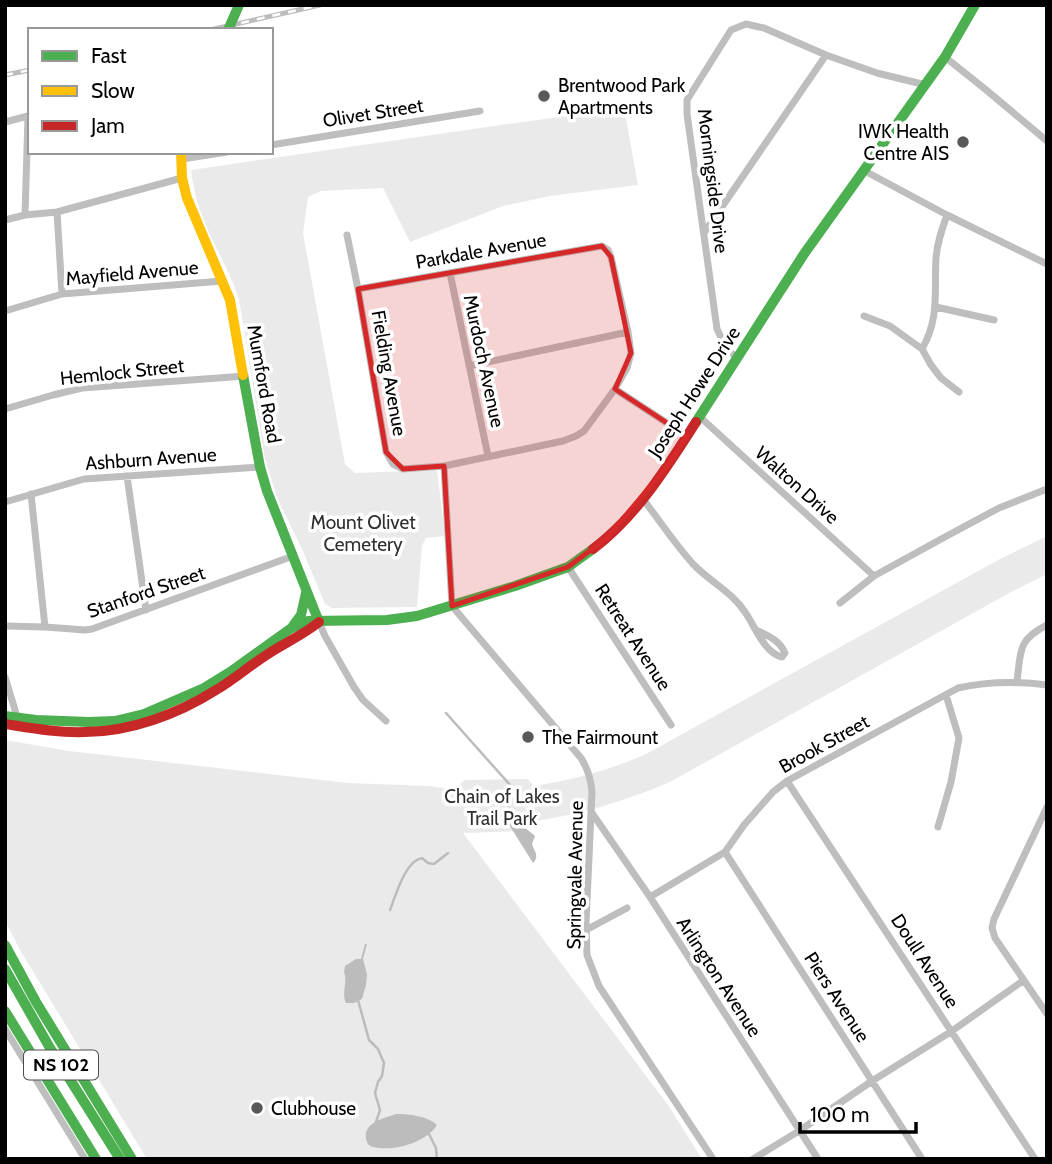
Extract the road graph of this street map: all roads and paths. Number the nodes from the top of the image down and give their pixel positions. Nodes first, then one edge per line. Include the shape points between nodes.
1 (239, 5) edge
2 (975, 5) edge
3 (229, 28) edge
4 (826, 55) junction
5 (945, 57) junction
6 (926, 85) junction
7 (480, 111) dead end
8 (5, 122) edge
9 (1047, 141) edge
10 (273, 145) edge
11 (204, 154) edge
12 (181, 156) edge
13 (863, 170) junction
14 (183, 178) junction
15 (57, 212) junction
16 (25, 215) junction
17 (947, 215) junction
18 (5, 220) edge
19 (704, 234) junction
20 (347, 235) dead end
21 (1047, 264) edge
22 (450, 273) junction
23 (222, 281) junction
24 (358, 289) junction
25 (62, 294) junction
26 (936, 307) junction
27 (5, 311) edge
28 (864, 316) dead end
29 (994, 320) dead end
30 (628, 332) junction
31 (922, 349) junction
32 (737, 358) junction
33 (469, 366) junction
34 (245, 376) junction
35 (615, 389) junction
36 (959, 392) dead end
37 (5, 409) edge
38 (700, 417) junction
39 (687, 436) junction
40 (488, 456) junction
41 (444, 466) junction
42 (260, 467) junction
43 (127, 477) junction
44 (1047, 489) edge
45 (32, 494) junction
46 (643, 499) junction
47 (5, 502) edge
48 (293, 556) junction
49 (568, 567) junction
50 (874, 576) junction
51 (307, 590) junction
52 (839, 603) dead end
53 (452, 606) junction
54 (146, 610) junction
55 (319, 622) junction
56 (1047, 625) edge
57 (5, 626) edge
58 (45, 627) junction
59 (290, 629) junction
60 (758, 631) dead end
61 (5, 677) edge
62 (1017, 681) junction
63 (1047, 685) edge
64 (946, 695) junction
65 (5, 716) edge
66 (18, 722) junction
67 (386, 722) dead end
68 (5, 724) edge
69 (671, 725) dead end
70 (788, 781) junction
71 (1047, 807) edge
72 (592, 813) junction
73 (938, 827) dead end
74 (725, 852) junction
75 (650, 897) junction
76 (627, 908) dead end
77 (586, 930) junction
78 (5, 945) edge
79 (5, 969) edge
80 (1024, 980) junction
81 (5, 988) edge
82 (5, 1011) edge
83 (1047, 1014) edge
84 (5, 1029) edge
85 (952, 1031) junction
86 (872, 1081) junction
87 (799, 1131) junction
88 (85, 1159) edge
89 (96, 1159) edge
90 (109, 1159) edge
91 (120, 1159) edge
92 (132, 1159) edge
93 (713, 1159) edge
94 (753, 1159) edge
95 (818, 1159) edge
96 (922, 1159) edge
97 (1035, 1159) edge

1 - 3 main road, bridge
2 - 5 main road, Joseph Howe Drive
4 - 6 street
4 - 19 street
4 - 19 street, Morningside Drive via 764,28 746,24 731,30 687,100
5 - 6 main road, Joseph Howe Drive
5 - 9 street
6 - 13 main road, Joseph Howe Drive
7 - 10 street, Olivet Street
8 - 16 street via 28,116
11 - 12 street
12 - 14 main road, Mumford Road
13 - 17 street
13 - 32 main road, Joseph Howe Drive
14 - 15 street
14 - 23 main road, Mumford Road via 198,228
15 - 16 street
15 - 25 street
16 - 18 street
17 - 21 street
17 - 26 street via 936,256
19 - 32 street, Morningside Drive via 717,329
20 - 24 street, Fielding Avenue
22 - 24 street, Parkdale Avenue
22 - 30 street, Parkdale Avenue via 602,246 611,257
22 - 33 street, Murdoch Avenue
23 - 25 street, Mayfield Avenue
23 - 34 main road, Mumford Road
24 - 41 street, Fielding Avenue via 386,452 402,469
25 - 27 street, Mayfield Avenue
26 - 29 street
26 - 31 street
28 - 31 street via 890,326
30 - 33 street
30 - 35 street via 631,354
31 - 36 street via 942,378
32 - 38 main road, Joseph Howe Drive
33 - 40 street, Murdoch Avenue
34 - 37 street, Hemlock Street via 82,388
34 - 42 main road, Mumford Road
35 - 39 street
35 - 40 street via 576,436
38 - 39 main road, Joseph Howe Drive
38 - 50 street, Walton Drive
39 - 46 main road, Joseph Howe Drive
40 - 41 street
41 - 53 street
42 - 43 street, Ashburn Avenue
42 - 48 main road, Mumford Road
43 - 45 street, Ashburn Avenue via 84,479
43 - 54 street
44 - 50 street via 999,508
45 - 47 street, Ashburn Avenue
45 - 58 street
46 - 49 main road, Joseph Howe Drive via 607,538
46 - 60 street via 695,565 737,601
48 - 51 main road, Mumford Road
48 - 54 street, Stanford Street
49 - 53 main road, Joseph Howe Drive
49 - 69 street, Retreat Avenue
50 - 52 street
51 - 55 main road, Mumford Road
51 - 59 main road via 304,610
53 - 55 main road, Joseph Howe Drive via 387,620
53 - 72 street, Springvale Avenue via 581,758 592,783
54 - 58 street, Stanford Street via 85,630
55 - 59 main road, Joseph Howe Drive via 308,621
55 - 66 main road, Joseph Howe Drive via 198,700 134,726 90,732
55 - 67 street via 363,701
56 - 62 street via 1021,646
57 - 58 street, Stanford Street
59 - 66 main road, Joseph Howe Drive via 204,688 144,713 115,721
61 - 66 street
62 - 63 street, Brook Street
62 - 64 street, Brook Street via 958,688
64 - 70 street, Brook Street
64 - 73 street via 959,738
65 - 66 main road, Joseph Howe Drive
66 - 68 main road, Joseph Howe Drive
70 - 74 street, Brook Street via 773,792
70 - 85 street, Doull Avenue
71 - 80 street via 992,928
72 - 75 street, Arlington Avenue
72 - 77 street, Springvale Avenue
74 - 75 street, Brook Street
74 - 86 street, Piers Avenue
75 - 87 street, Arlington Avenue
76 - 77 street
77 - 93 street, Springvale Avenue via 587,955 599,986
78 - 92 main road
79 - 91 main road, NS 102
80 - 83 street
80 - 85 street
81 - 90 main road, NS 102
82 - 89 main road
84 - 88 street
85 - 86 street
85 - 97 street, Doull Avenue
86 - 87 street
86 - 96 street, Piers Avenue
87 - 94 street
87 - 95 street, Arlington Avenue

